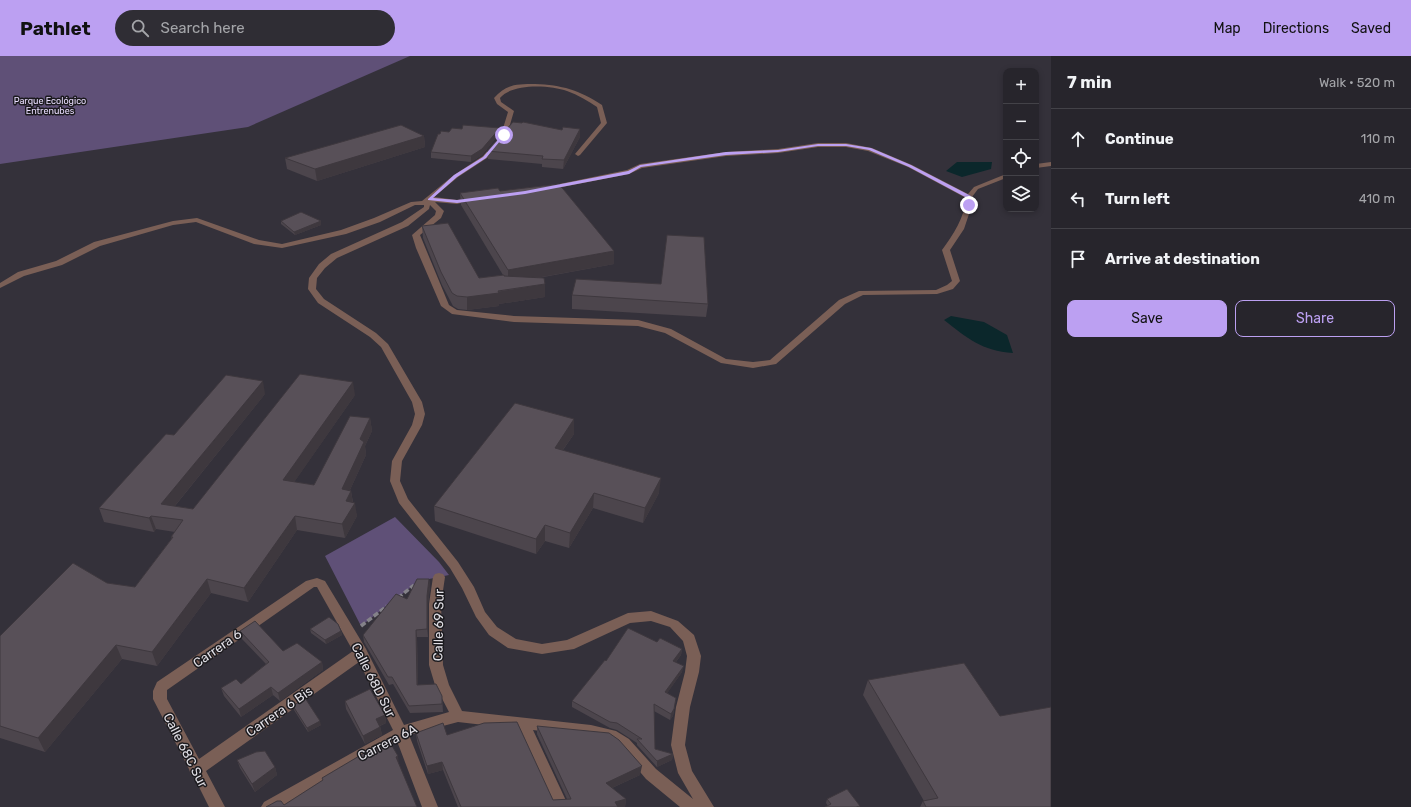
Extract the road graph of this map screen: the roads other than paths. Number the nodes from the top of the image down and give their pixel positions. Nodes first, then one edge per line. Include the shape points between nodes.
1 (578, 154) dead end
2 (1051, 164) edge
3 (1039, 166) edge
4 (1003, 177) edge
5 (540, 189) edge
6 (969, 197) junction
7 (480, 198) edge
8 (426, 201) junction
9 (0, 286) edge
10 (439, 577) road end
11 (317, 582) joint
12 (361, 653) junction
13 (160, 691) joint
14 (458, 716) junction
15 (523, 724) junction
16 (401, 732) junction
17 (196, 770) junction
18 (217, 807) edge
19 (269, 807) edge
20 (430, 807) edge
21 (561, 807) edge
22 (691, 807) edge
23 (706, 807) edge

1 - 8 street via 604,123 600,106 584,95 548,86 502,91 497,98 499,103 511,111 504,135 485,157 456,176
2 - 3 street
4 - 6 street via 976,188
5 - 6 street via 629,172 640,166 726,154 778,151 818,145 846,145 870,149 910,166
6 - 8 street via 969,205 960,229 946,250 956,281 950,287 937,292 862,293 842,302 773,362 753,365 724,362 668,331 638,323 514,319 455,312 445,306 416,235 438,216 440,211
7 - 8 street via 457,202
8 - 9 street via 414,203 343,232 282,246 257,242 197,220 173,222 97,244 59,263 21,274
8 - 23 street via 427,208 405,224 334,256 313,278 312,289 321,301 373,334 385,346 417,402 420,414 417,425 397,461 395,481 403,500 454,565 468,587 480,614 493,631 513,644 542,649 570,645 628,618 651,616 674,624 689,638 694,656 678,745 685,774
10 - 14 street, Calle 69 Sur via 435,604 436,664 442,685
11 - 12 street, Calle 68D Sur via 321,584
11 - 13 street, Carrera 6 via 310,584 169,681
12 - 16 street, Calle 68D Sur
12 - 17 street, Carrera 6 Bis
13 - 17 street, Calle 68C Sur via 160,699
14 - 15 street, Carrera 6A
14 - 16 street, Carrera 6A
15 - 21 street
15 - 22 street, Carrera 6A via 611,735 624,743 651,774
16 - 19 street, Carrera 6A
16 - 20 street, Calle 68D Sur
17 - 18 street, Calle 68C Sur

